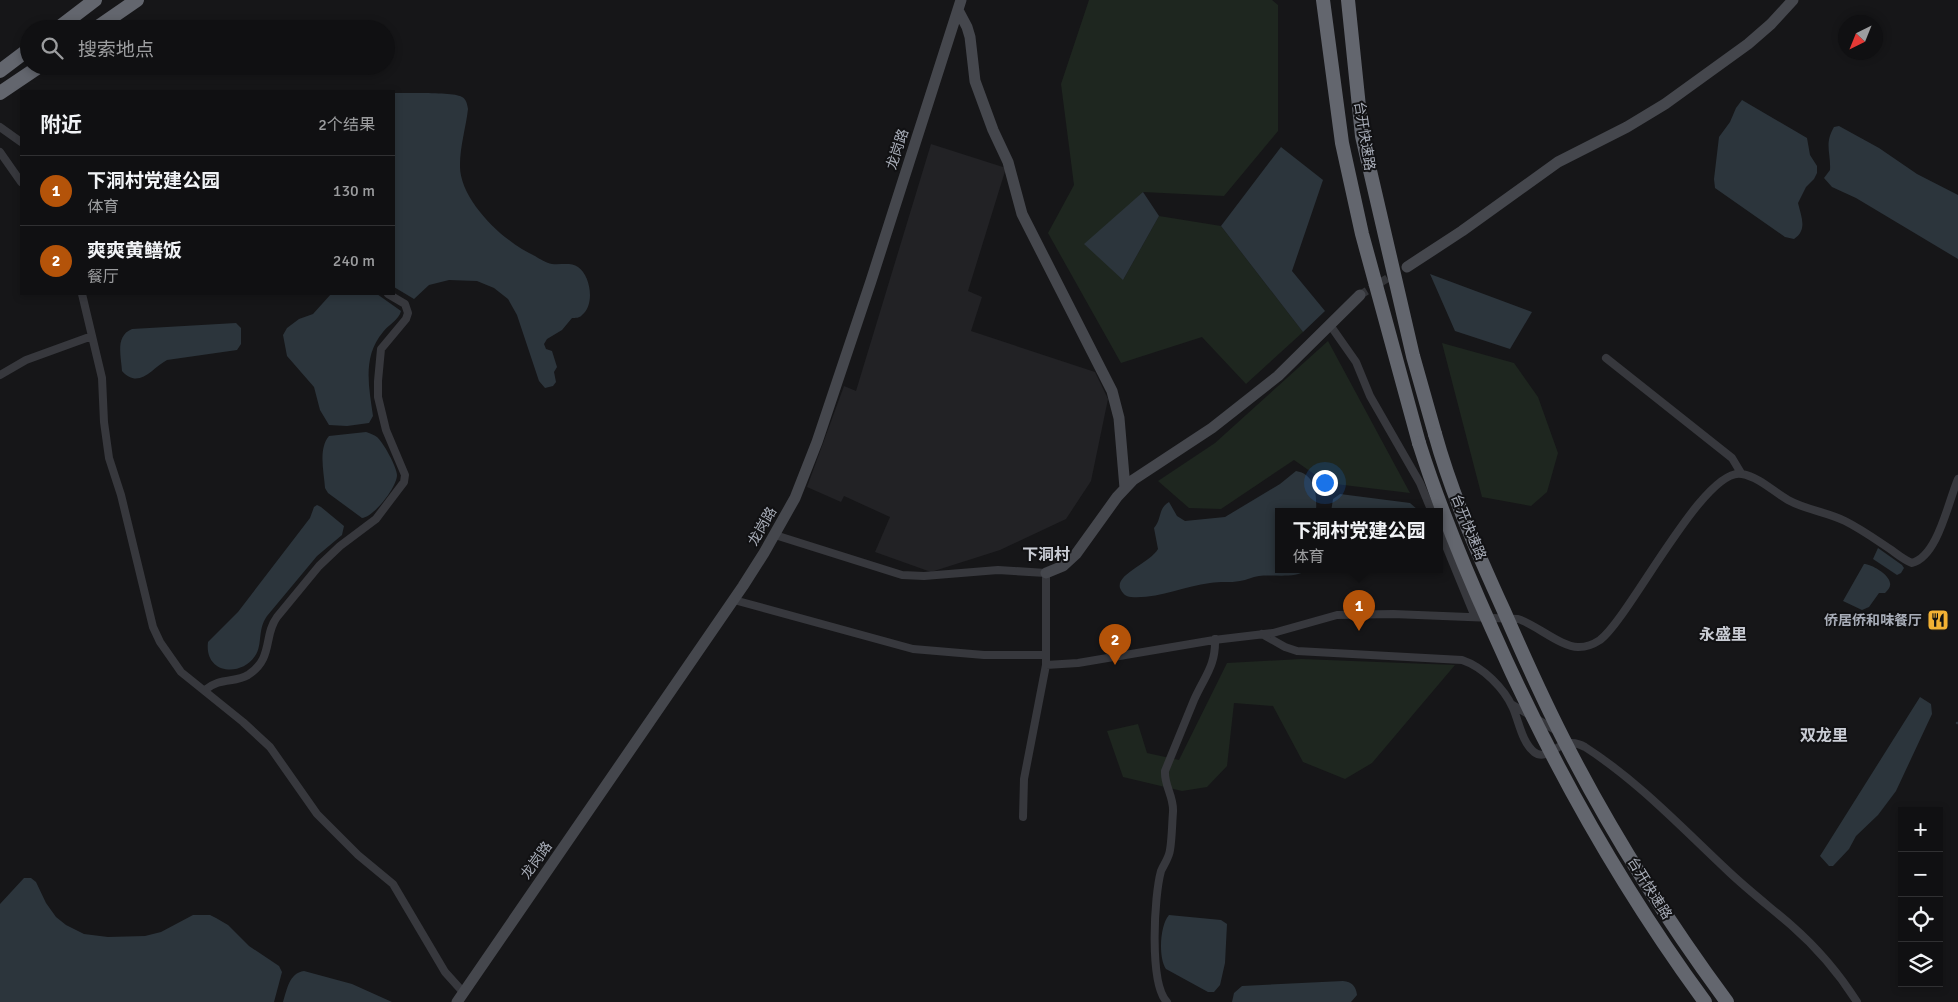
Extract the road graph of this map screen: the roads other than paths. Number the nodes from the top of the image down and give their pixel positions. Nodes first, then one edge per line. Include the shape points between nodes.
1 (96, 0) edge
2 (137, 0) edge
3 (1323, 0) edge
4 (1348, 0) edge
5 (1793, 0) edge
6 (959, 5) edge
7 (69, 20) edge
8 (108, 20) edge
9 (20, 56) edge
10 (0, 71) edge
11 (27, 75) edge
12 (0, 93) edge
13 (0, 127) edge
14 (20, 141) edge
15 (0, 152) edge
16 (20, 181) edge
17 (1407, 267) tunnel mouth
18 (82, 295) edge
19 (390, 295) edge
20 (1360, 295) tunnel mouth
21 (1330, 325) junction
22 (92, 336) junction
23 (1606, 358) dead end
24 (0, 375) edge
25 (1741, 473) junction
26 (1958, 479) edge
27 (1125, 488) junction
28 (1430, 508) edge
29 (775, 535) junction
30 (1443, 539) edge
31 (1046, 572) junction
32 (734, 600) junction
33 (1475, 617) junction
34 (1262, 634) junction
35 (1215, 639) junction
36 (1046, 655) junction
37 (1046, 665) junction
38 (205, 690) junction
39 (1510, 704) junction
40 (1581, 744) junction
41 (1023, 817) dead end
42 (460, 997) edge
43 (1166, 1002) edge
44 (1705, 1002) edge
45 (1727, 1002) edge
46 (1857, 1002) edge

1 - 7 highway
2 - 8 highway
3 - 44 highway, 台开快速路, bridge via 1342,143 1362,234 1419,443 1462,559 1552,756 1617,871
4 - 45 highway, 台开快速路, bridge via 1362,136 1413,356 1443,462 1520,648 1568,748 1637,869
5 - 17 street via 1748,44 1665,104 1558,162
6 - 27 street via 970,37 975,81 1008,162 1022,214 1112,391 1119,418
6 - 29 street, 龙岗路 via 817,442 795,498
9 - 10 highway
11 - 12 highway
13 - 14 street
15 - 16 street
18 - 22 street
19 - 38 street via 405,304 408,313 381,349 378,398 386,430 404,475 402,486 376,520 319,566 277,617 272,625 267,652 258,665 247,676 212,684
20 - 21 street
21 - 27 street via 1263,388
21 - 28 street via 1356,362 1370,396 1420,483
22 - 24 street via 26,360
22 - 38 street via 102,378 109,458 153,626 177,667
23 - 25 street via 1732,458
25 - 26 street via 1790,501 1866,532 1912,563 1921,560 1930,550
25 - 33 street via 1732,475 1704,498 1685,520 1605,635 1594,643 1572,647 1521,619
27 - 31 street via 1076,554 1063,566
29 - 31 street via 902,575 998,570
29 - 32 street, 龙岗路
30 - 33 street
31 - 36 street
32 - 36 street via 913,649 984,655
32 - 42 street, 龙岗路
33 - 34 street via 1344,615
34 - 35 street
34 - 39 street via 1297,651 1462,660 1484,673
35 - 37 street via 1078,663
35 - 43 street via 1214,662 1195,698 1165,771 1173,809 1169,857 1159,884 1155,957 1159,992
36 - 37 street
37 - 41 street via 1024,779
38 - 42 street via 270,747 317,814 393,884
39 - 40 street
39 - 40 street via 1525,740 1540,756 1564,743
40 - 46 street via 1623,774 1761,902 1792,926 1845,983

